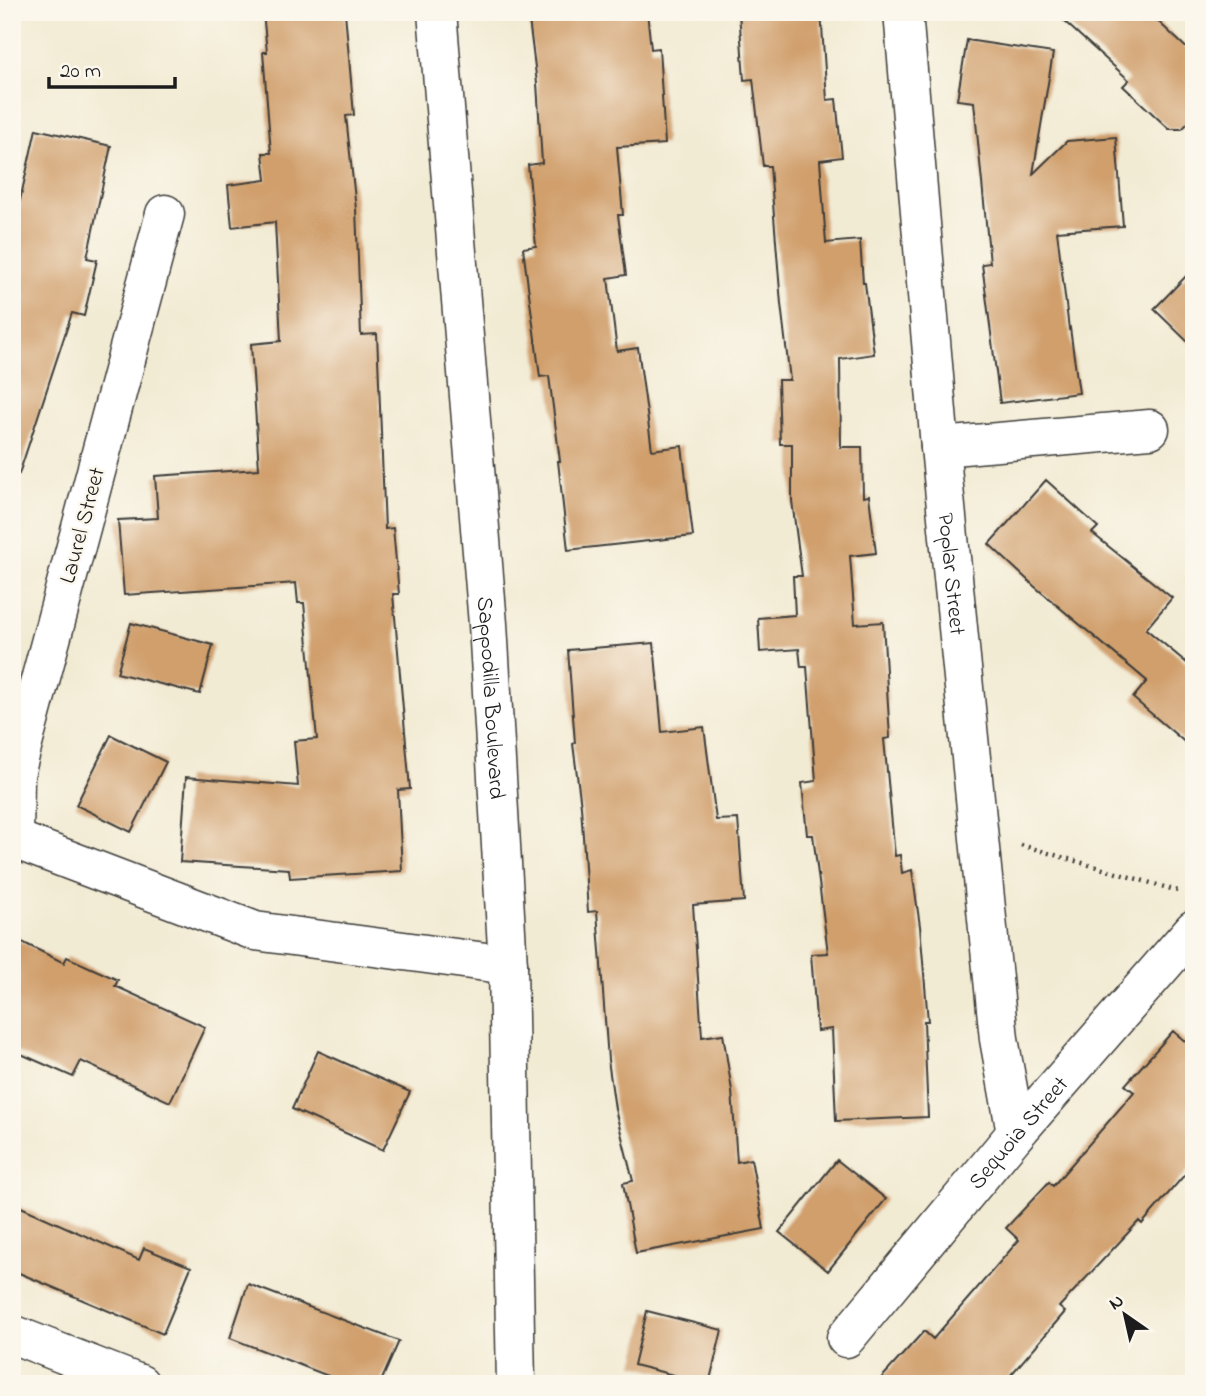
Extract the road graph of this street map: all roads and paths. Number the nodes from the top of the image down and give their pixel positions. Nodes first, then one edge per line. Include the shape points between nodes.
1 (437, 12) edge
2 (903, 12) edge
3 (165, 214) dead end
4 (1150, 429) dead end
5 (940, 447) junction
6 (978, 833) junction
7 (13, 839) edge
8 (1179, 891) dead end
9 (1194, 929) edge
10 (508, 965) junction
11 (1016, 1133) junction
12 (12, 1334) edge
13 (846, 1338) dead end
14 (100, 1377) edge
15 (141, 1384) edge
16 (516, 1384) edge

1 - 10 street, Sappodilla Boulevard via 488,624
2 - 5 street, Poplar Street
3 - 7 street, Laurel Street via 15,774
4 - 5 street
5 - 6 street, Poplar Street
6 - 8 path
6 - 11 street, Poplar Street via 999,1039
7 - 10 street, Laurel Street via 255,931
9 - 11 street, Sequoia Street
10 - 16 street, Sappodilla Boulevard
11 - 13 street, Sequoia Street
12 - 14 street
14 - 15 street

